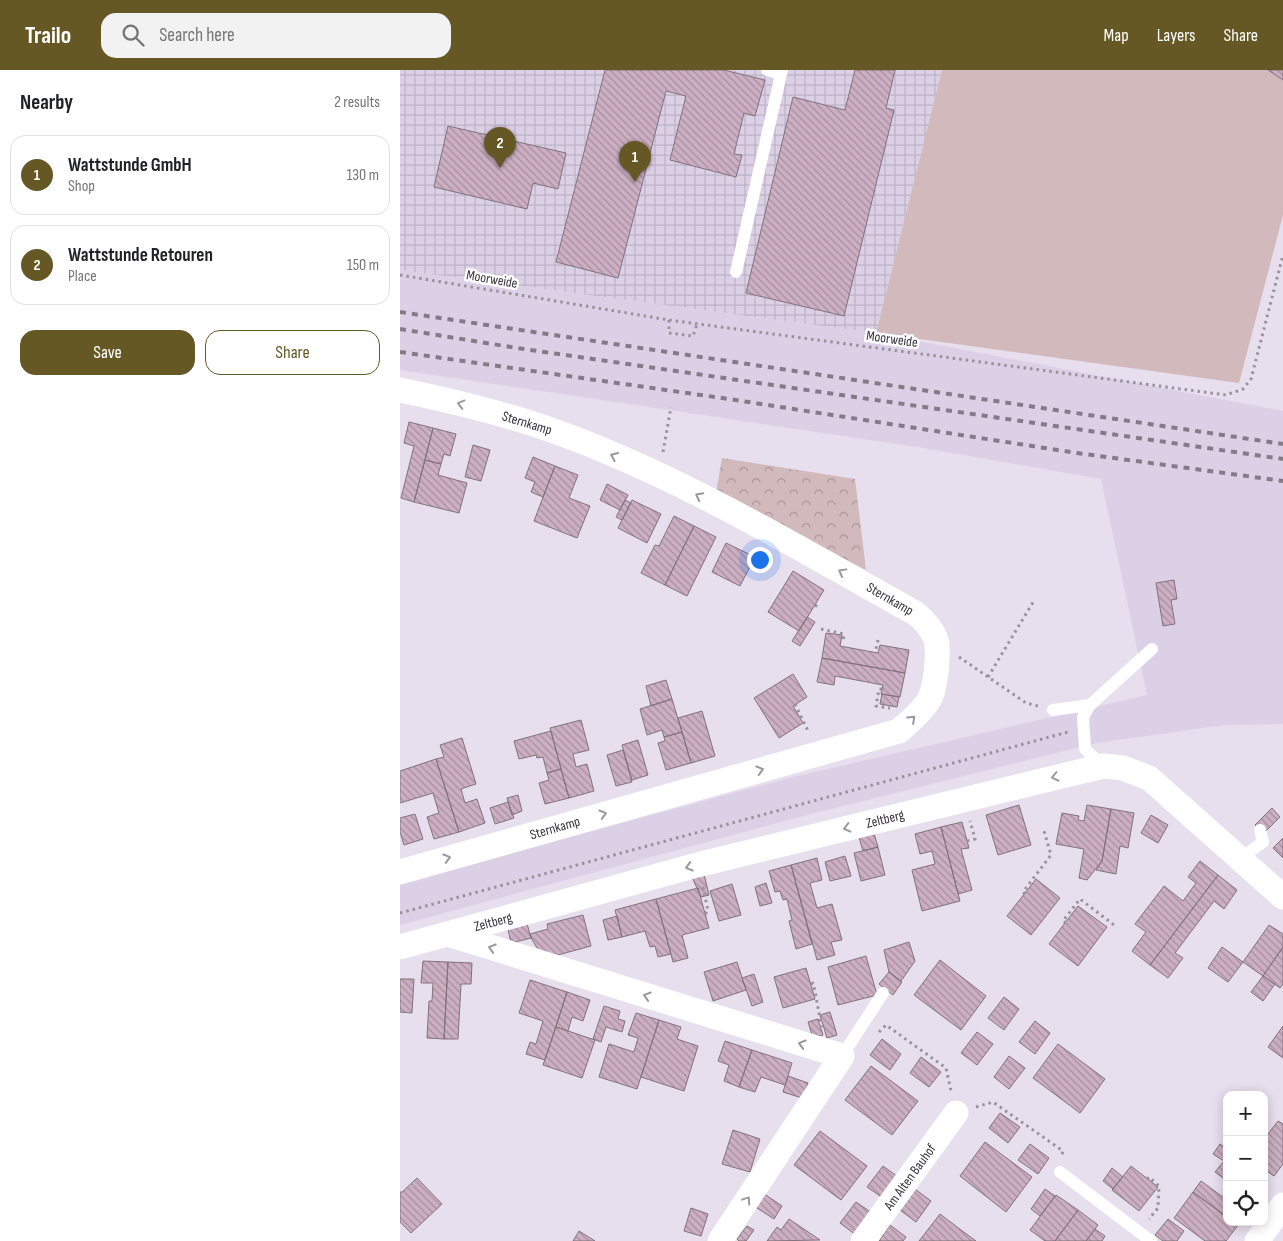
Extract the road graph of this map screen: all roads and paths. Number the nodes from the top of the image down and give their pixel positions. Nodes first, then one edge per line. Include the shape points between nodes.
1 (767, 70) edge
2 (782, 72) edge
3 (1283, 256) edge
4 (736, 272) dead end
5 (400, 275) edge
6 (669, 320) junction
7 (697, 324) junction
8 (400, 390) edge
9 (671, 408) dead end
10 (665, 440) dead end
11 (1035, 599) dead end
12 (821, 629) dead end
13 (878, 640) dead end
14 (936, 640) junction
15 (841, 641) dead end
16 (1152, 648) dead end
17 (879, 649) dead end
18 (988, 677) junction
19 (795, 704) dead end
20 (1090, 705) junction
21 (1053, 710) junction
22 (1070, 731) junction
23 (1086, 748) junction
24 (816, 754) junction
25 (1103, 766) junction
26 (1260, 830) dead end
27 (1044, 831) dead end
28 (1240, 859) junction
29 (697, 865) junction
30 (400, 872) edge
31 (1025, 894) dead end
32 (1283, 897) edge
33 (400, 912) edge
34 (705, 914) dead end
35 (1066, 923) dead end
36 (1114, 925) dead end
37 (448, 934) junction
38 (400, 947) edge
39 (811, 984) dead end
40 (883, 993) dead end
41 (841, 1051) junction
42 (956, 1113) junction
43 (1060, 1172) joint
44 (1147, 1179) dead end
45 (1283, 1205) edge
46 (1139, 1232) junction
47 (720, 1241) edge
48 (864, 1241) edge
49 (1151, 1241) edge
50 (1257, 1241) edge

1 - 2 lane
2 - 4 lane
3 - 7 path, Moorweide via 1251,379 1243,389 1226,395
5 - 6 path, Moorweide
6 - 7 path, Moorweide
6 - 7 path via 669,332 693,336
14 -> 8 street, Sternkamp via 928,623 915,613 659,475 554,431 460,403
9 - 10 path
11 - 18 path
12 - 15 path via 844,634
13 - 17 path via 876,649
14 - 18 path
24 -> 14 street, Sternkamp via 899,731 916,716 930,699 936,677
16 - 20 lane
18 - 21 path via 1026,703
19 - 24 path via 806,722
20 - 21 lane
20 - 23 lane via 1083,717
21 - 22 path
22 - 23 path
22 - 33 path
23 - 25 lane
30 -> 24 street, Sternkamp
25 - 28 street, Zeltberg via 1123,768 1149,778
25 -> 29 street, Zeltberg
26 - 28 lane via 1263,842
27 - 31 path via 1051,855 1023,892
28 - 32 street, Zeltberg
29 - 34 path via 708,911
29 -> 37 street, Zeltberg
35 - 36 path via 1063,921 1080,899
37 - 38 street, Zeltberg
41 -> 37 street, Zeltberg
39 - 41 path via 818,1000 817,1008
40 - 41 lane
41 - 42 path via 863,1048 886,1025 946,1068
47 -> 41 street
42 - 43 path via 993,1102 1063,1151 1057,1166
42 - 48 street, Am Alten Bauhof
43 - 46 lane
44 - 46 path via 1149,1177 1159,1186 1158,1208
45 - 50 street
46 - 49 lane

